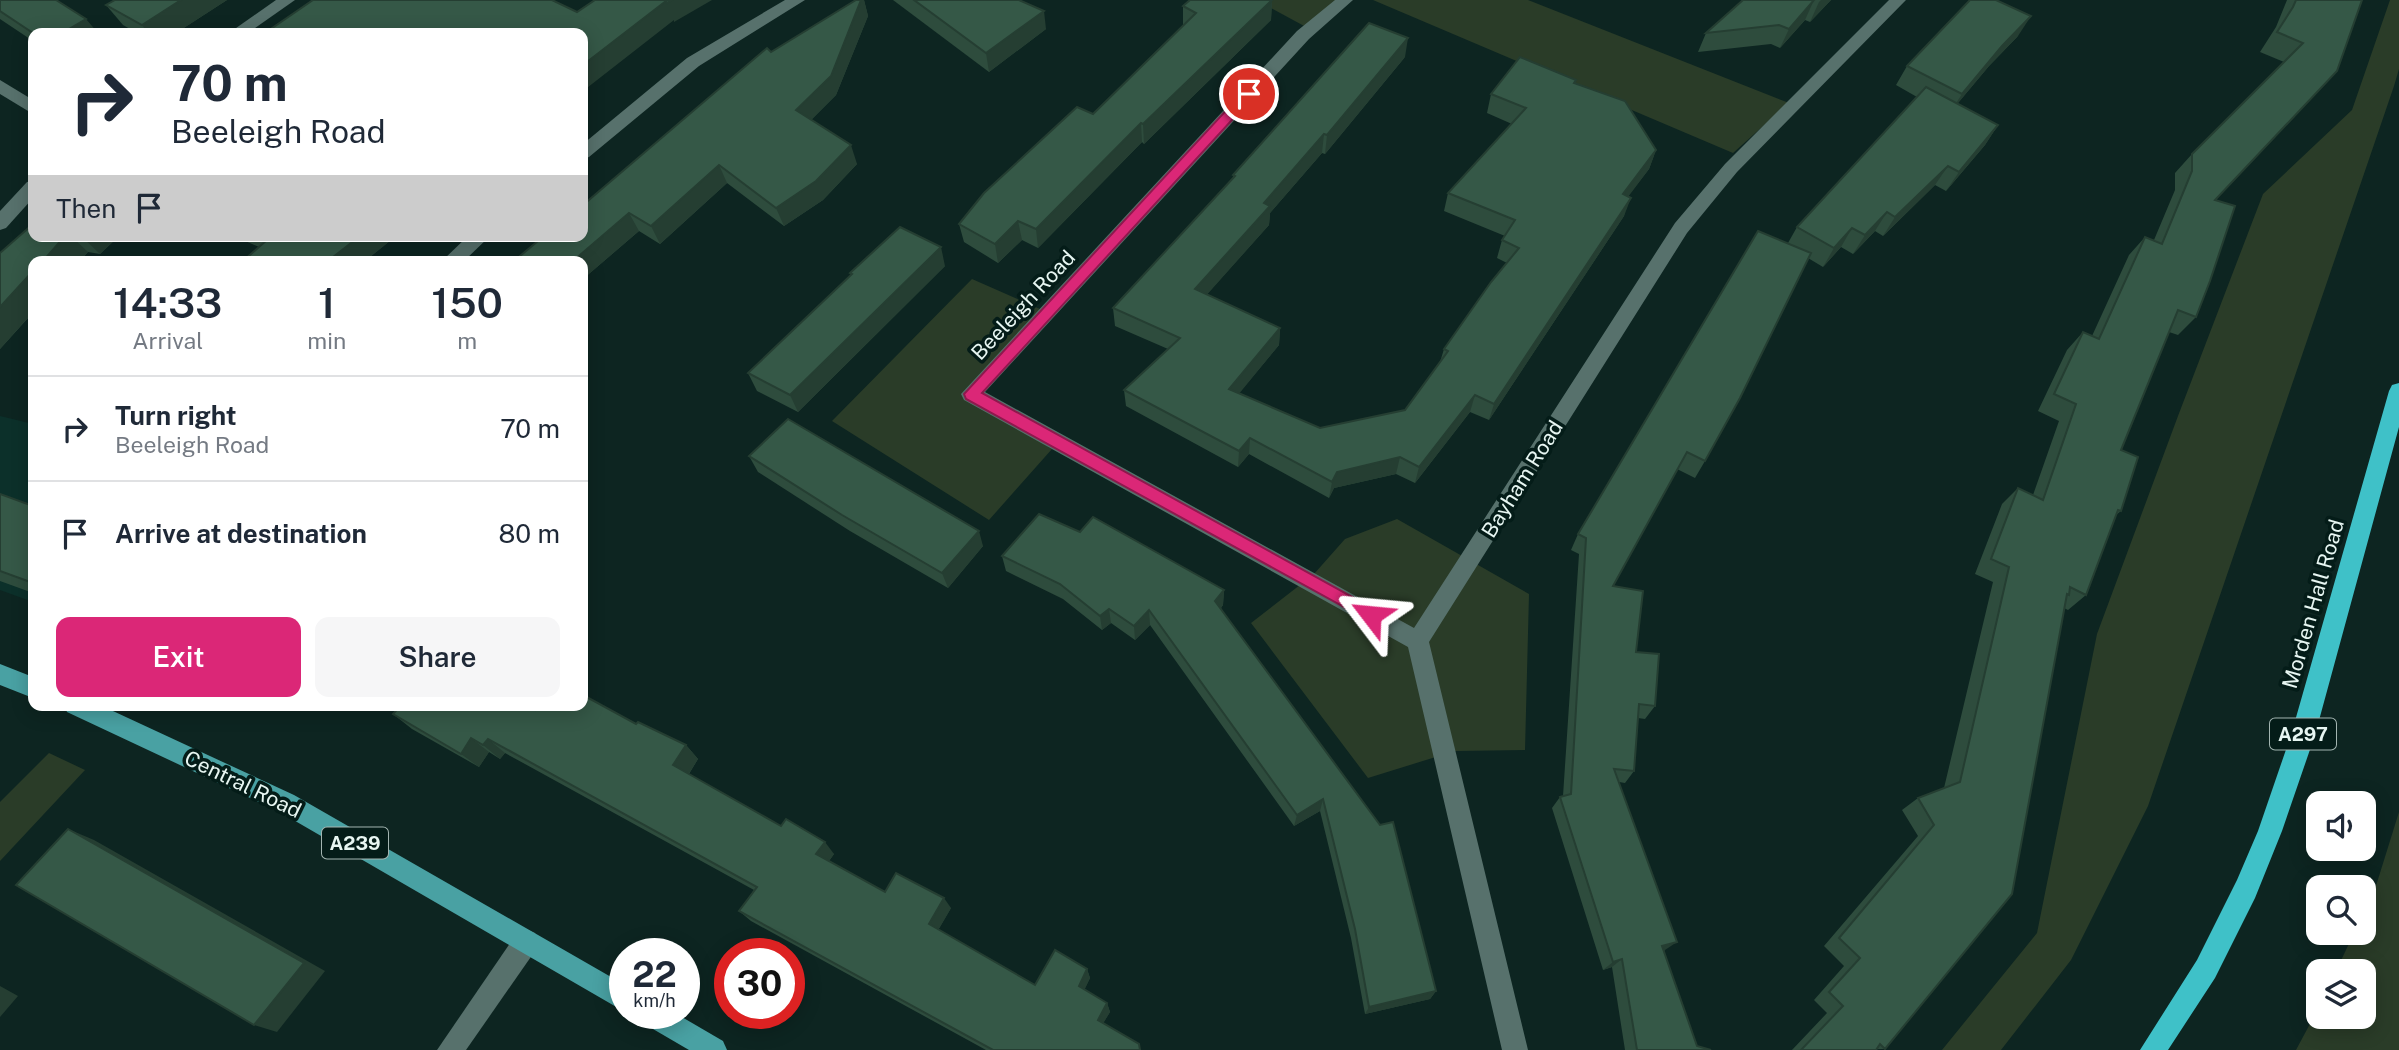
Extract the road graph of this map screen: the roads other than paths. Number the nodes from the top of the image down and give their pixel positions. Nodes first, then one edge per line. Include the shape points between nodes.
1 (287, 0) edge
2 (797, 0) edge
3 (1345, 0) edge
4 (1898, 0) edge
5 (245, 28) edge
6 (0, 86) edge
7 (28, 105) edge
8 (588, 149) edge
9 (28, 192) edge
10 (0, 222) edge
11 (474, 242) edge
12 (457, 256) edge
13 (2399, 394) edge
14 (1418, 641) junction
15 (0, 674) edge
16 (28, 686) edge
17 (88, 711) edge
18 (526, 942) junction
19 (609, 990) edge
20 (678, 1029) edge
21 (450, 1050) edge
22 (715, 1050) edge
23 (1515, 1050) edge
24 (2153, 1050) edge

1 - 5 street
2 - 8 street via 693,62
3 - 14 street, Beeleigh Road via 1303,35 971,394
4 - 14 street, Bayham Road via 1731,169 1681,228
6 - 7 street
9 - 10 street
11 - 12 street
13 - 24 highway, Morden Hall Road / A297 via 2302,735 2270,831 2206,969
14 - 23 street
15 - 16 main road
17 - 18 main road, Central Road / A239 via 286,803
18 - 19 main road, Central Road / A239
18 - 21 street
20 - 22 main road

